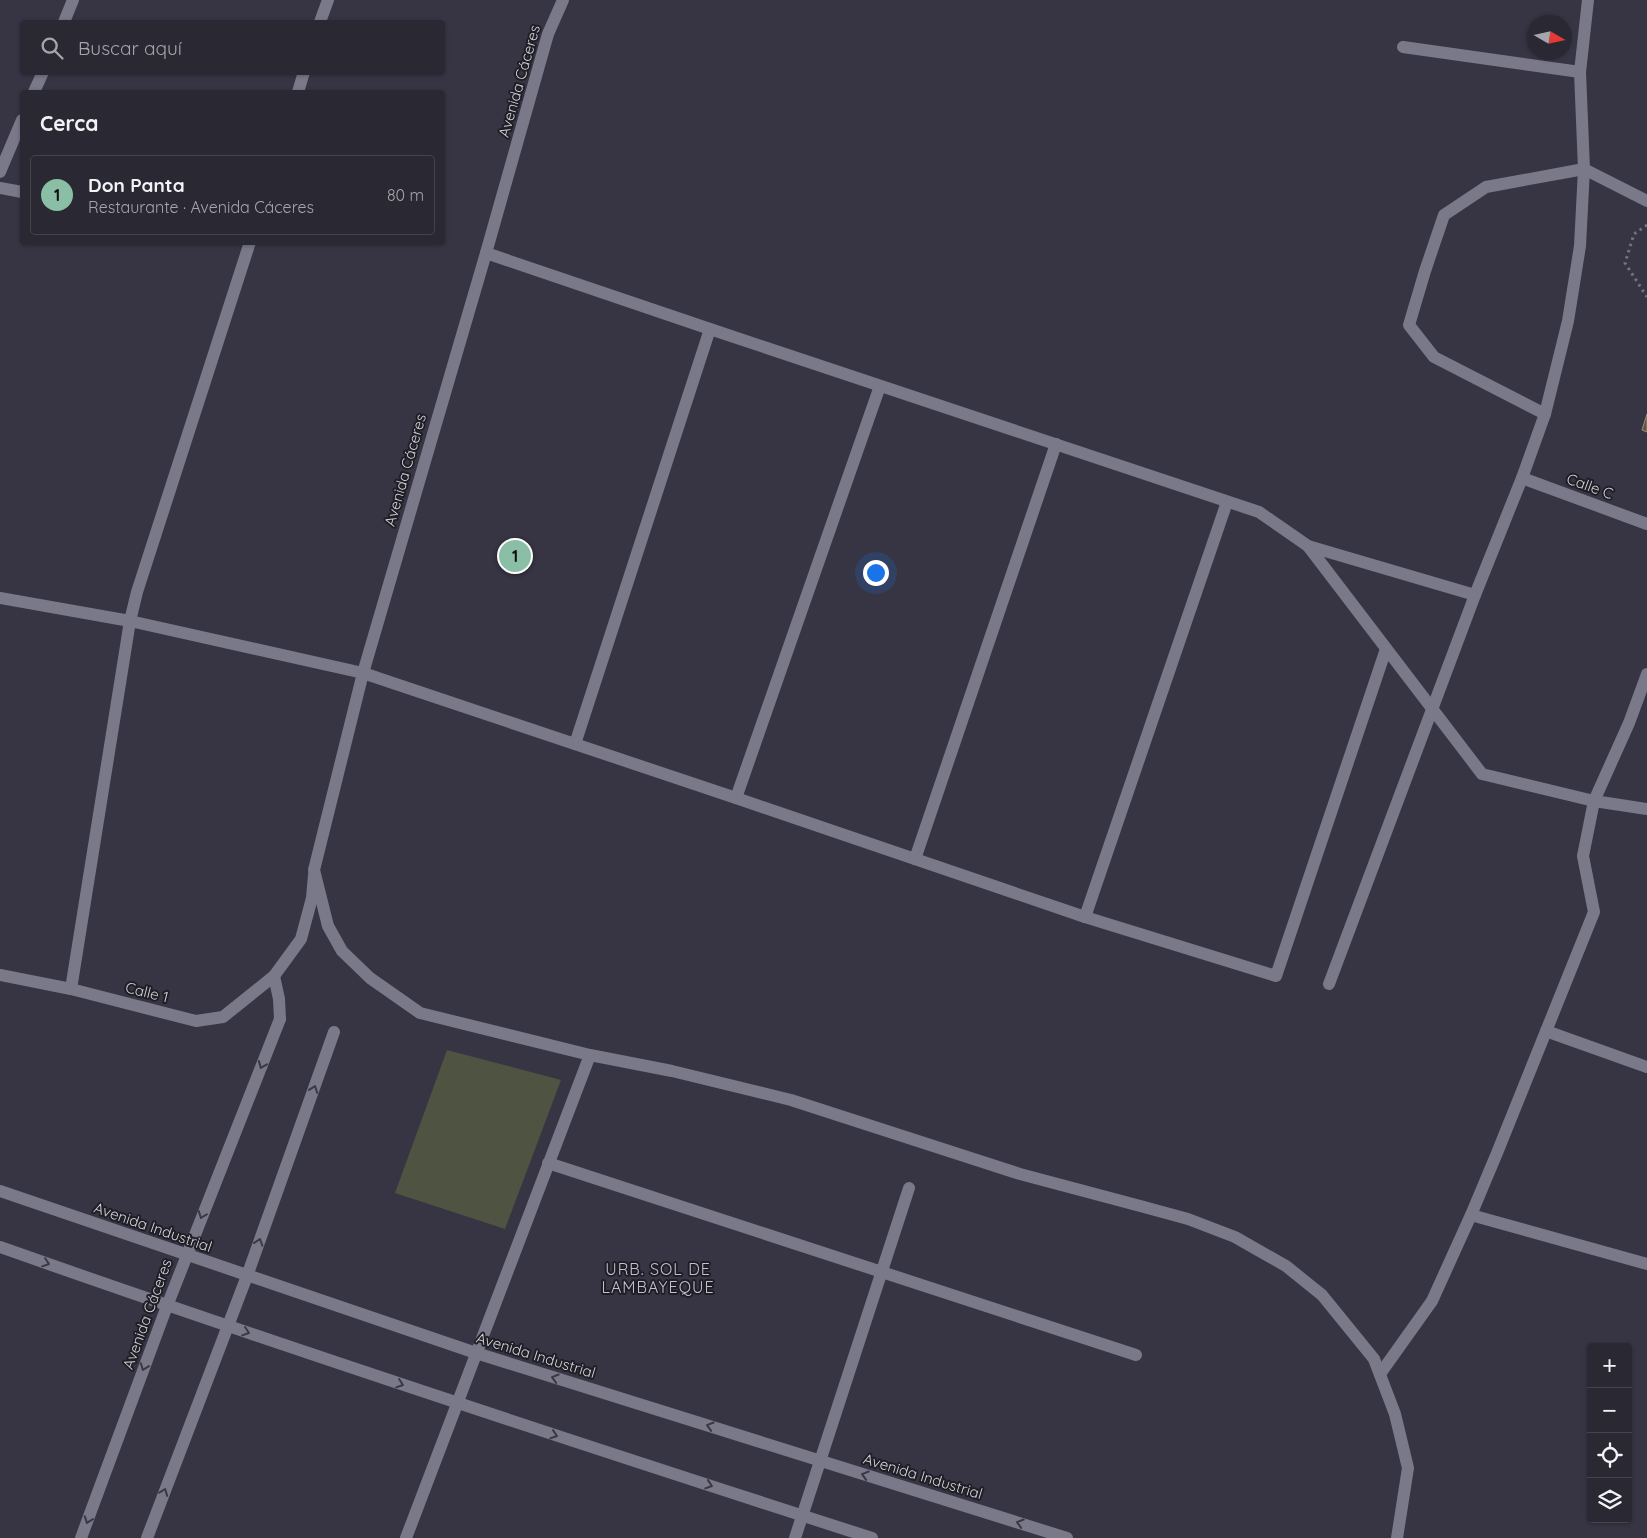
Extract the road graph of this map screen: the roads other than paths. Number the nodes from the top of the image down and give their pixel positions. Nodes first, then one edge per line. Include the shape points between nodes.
1 (73, 0) edge
2 (328, 0) edge
3 (563, 0) edge
4 (1588, 0) edge
5 (65, 20) edge
6 (321, 20) edge
7 (1403, 47) dead end
8 (1580, 72) junction
9 (41, 75) edge
10 (303, 75) edge
11 (35, 90) edge
12 (299, 90) edge
13 (20, 125) edge
14 (1584, 169) junction
15 (0, 172) edge
16 (0, 188) edge
17 (20, 192) edge
18 (1647, 201) edge
19 (249, 245) edge
20 (486, 252) junction
21 (710, 329) junction
22 (880, 386) junction
23 (1545, 414) junction
24 (1056, 444) junction
25 (1522, 478) junction
26 (1227, 502) junction
27 (1647, 524) edge
28 (1308, 546) junction
29 (1475, 595) junction
30 (0, 598) edge
31 (130, 621) junction
32 (1386, 648) junction
33 (362, 673) junction
34 (1647, 674) edge
35 (1432, 708) junction
36 (575, 744) junction
37 (736, 798) junction
38 (1594, 801) junction
39 (1647, 809) edge
40 (915, 859) junction
41 (314, 870) junction
42 (1086, 917) junction
43 (0, 975) edge
44 (274, 976) junction
45 (1329, 984) dead end
46 (71, 989) junction
47 (1546, 1031) junction
48 (334, 1032) dead end
49 (590, 1055) junction
50 (1647, 1067) edge
51 (548, 1163) junction
52 (909, 1188) dead end
53 (0, 1191) edge
54 (1471, 1215) junction
55 (0, 1247) edge
56 (186, 1255) junction
57 (1647, 1264) edge
58 (882, 1272) junction
59 (247, 1276) junction
60 (167, 1306) junction
61 (227, 1326) junction
62 (476, 1353) junction
63 (1136, 1355) dead end
64 (1380, 1374) junction
65 (457, 1403) junction
66 (819, 1461) junction
67 (801, 1515) junction
68 (81, 1538) edge
69 (147, 1538) edge
70 (406, 1538) edge
71 (794, 1538) edge
72 (872, 1538) edge
73 (1066, 1538) edge
74 (1397, 1538) edge

1 - 5 street
2 - 6 street
3 - 20 street, Avenida Cáceres via 548,34
4 - 8 street
7 - 8 street
8 - 14 street
9 - 11 street
10 - 12 street
13 - 15 street
14 - 18 street
14 - 23 street via 1580,246 1568,321
14 - 23 street via 1486,187 1444,215 1409,325 1434,357
16 - 17 street
19 - 31 street
20 - 21 street
20 - 33 street, Avenida Cáceres
21 - 22 street
21 - 36 street
22 - 24 street
22 - 37 street
23 - 25 street
24 - 26 street
24 - 40 street
25 - 27 street, Calle C
25 - 29 street
26 - 28 street via 1258,512
26 - 42 street
28 - 29 street
28 - 32 street
29 - 35 street
30 - 31 street
31 - 33 street
31 - 46 street
32 - 35 street
32 - 42 street via 1276,976
33 - 36 street
33 - 41 street, Avenida Cáceres
34 - 38 street
35 - 38 street via 1482,774
35 - 45 street
36 - 37 street
37 - 40 street
38 - 39 street
38 - 47 street via 1584,856 1594,912
40 - 42 street
41 - 44 street, Calle 1 via 312,898 301,939
41 - 49 street, Avenida Cáceres via 328,926 342,950 370,978 420,1013
43 - 46 street, Calle 1
44 - 46 street, Calle 1 via 223,1018 196,1020
44 -> 56 street, Avenida Cáceres via 280,1019
47 - 50 street
47 - 54 street
59 -> 48 street
49 - 51 street
49 - 64 street, Avenida Cáceres via 790,1100 1020,1174 1188,1219 1235,1237 1286,1266 1322,1295 1374,1358
51 - 58 street
51 - 62 street
52 - 58 street
53 - 56 street, Avenida Industrial
54 - 57 street
54 - 64 street via 1432,1301
55 -> 60 street
56 - 59 street, Avenida Industrial
56 - 60 street, Avenida Cáceres
58 - 63 street
58 - 66 street
59 - 61 street
59 - 62 street, Avenida Industrial
60 - 61 street
60 -> 68 street, Avenida Cáceres
61 -> 65 street
69 -> 61 street
62 - 65 street
66 -> 62 street, Avenida Industrial
64 - 74 street, Avenida Cáceres via 1395,1414 1408,1468
65 -> 67 street
65 - 70 street
66 - 67 street
73 -> 66 street, Avenida Industrial
67 - 71 street
67 - 72 street

